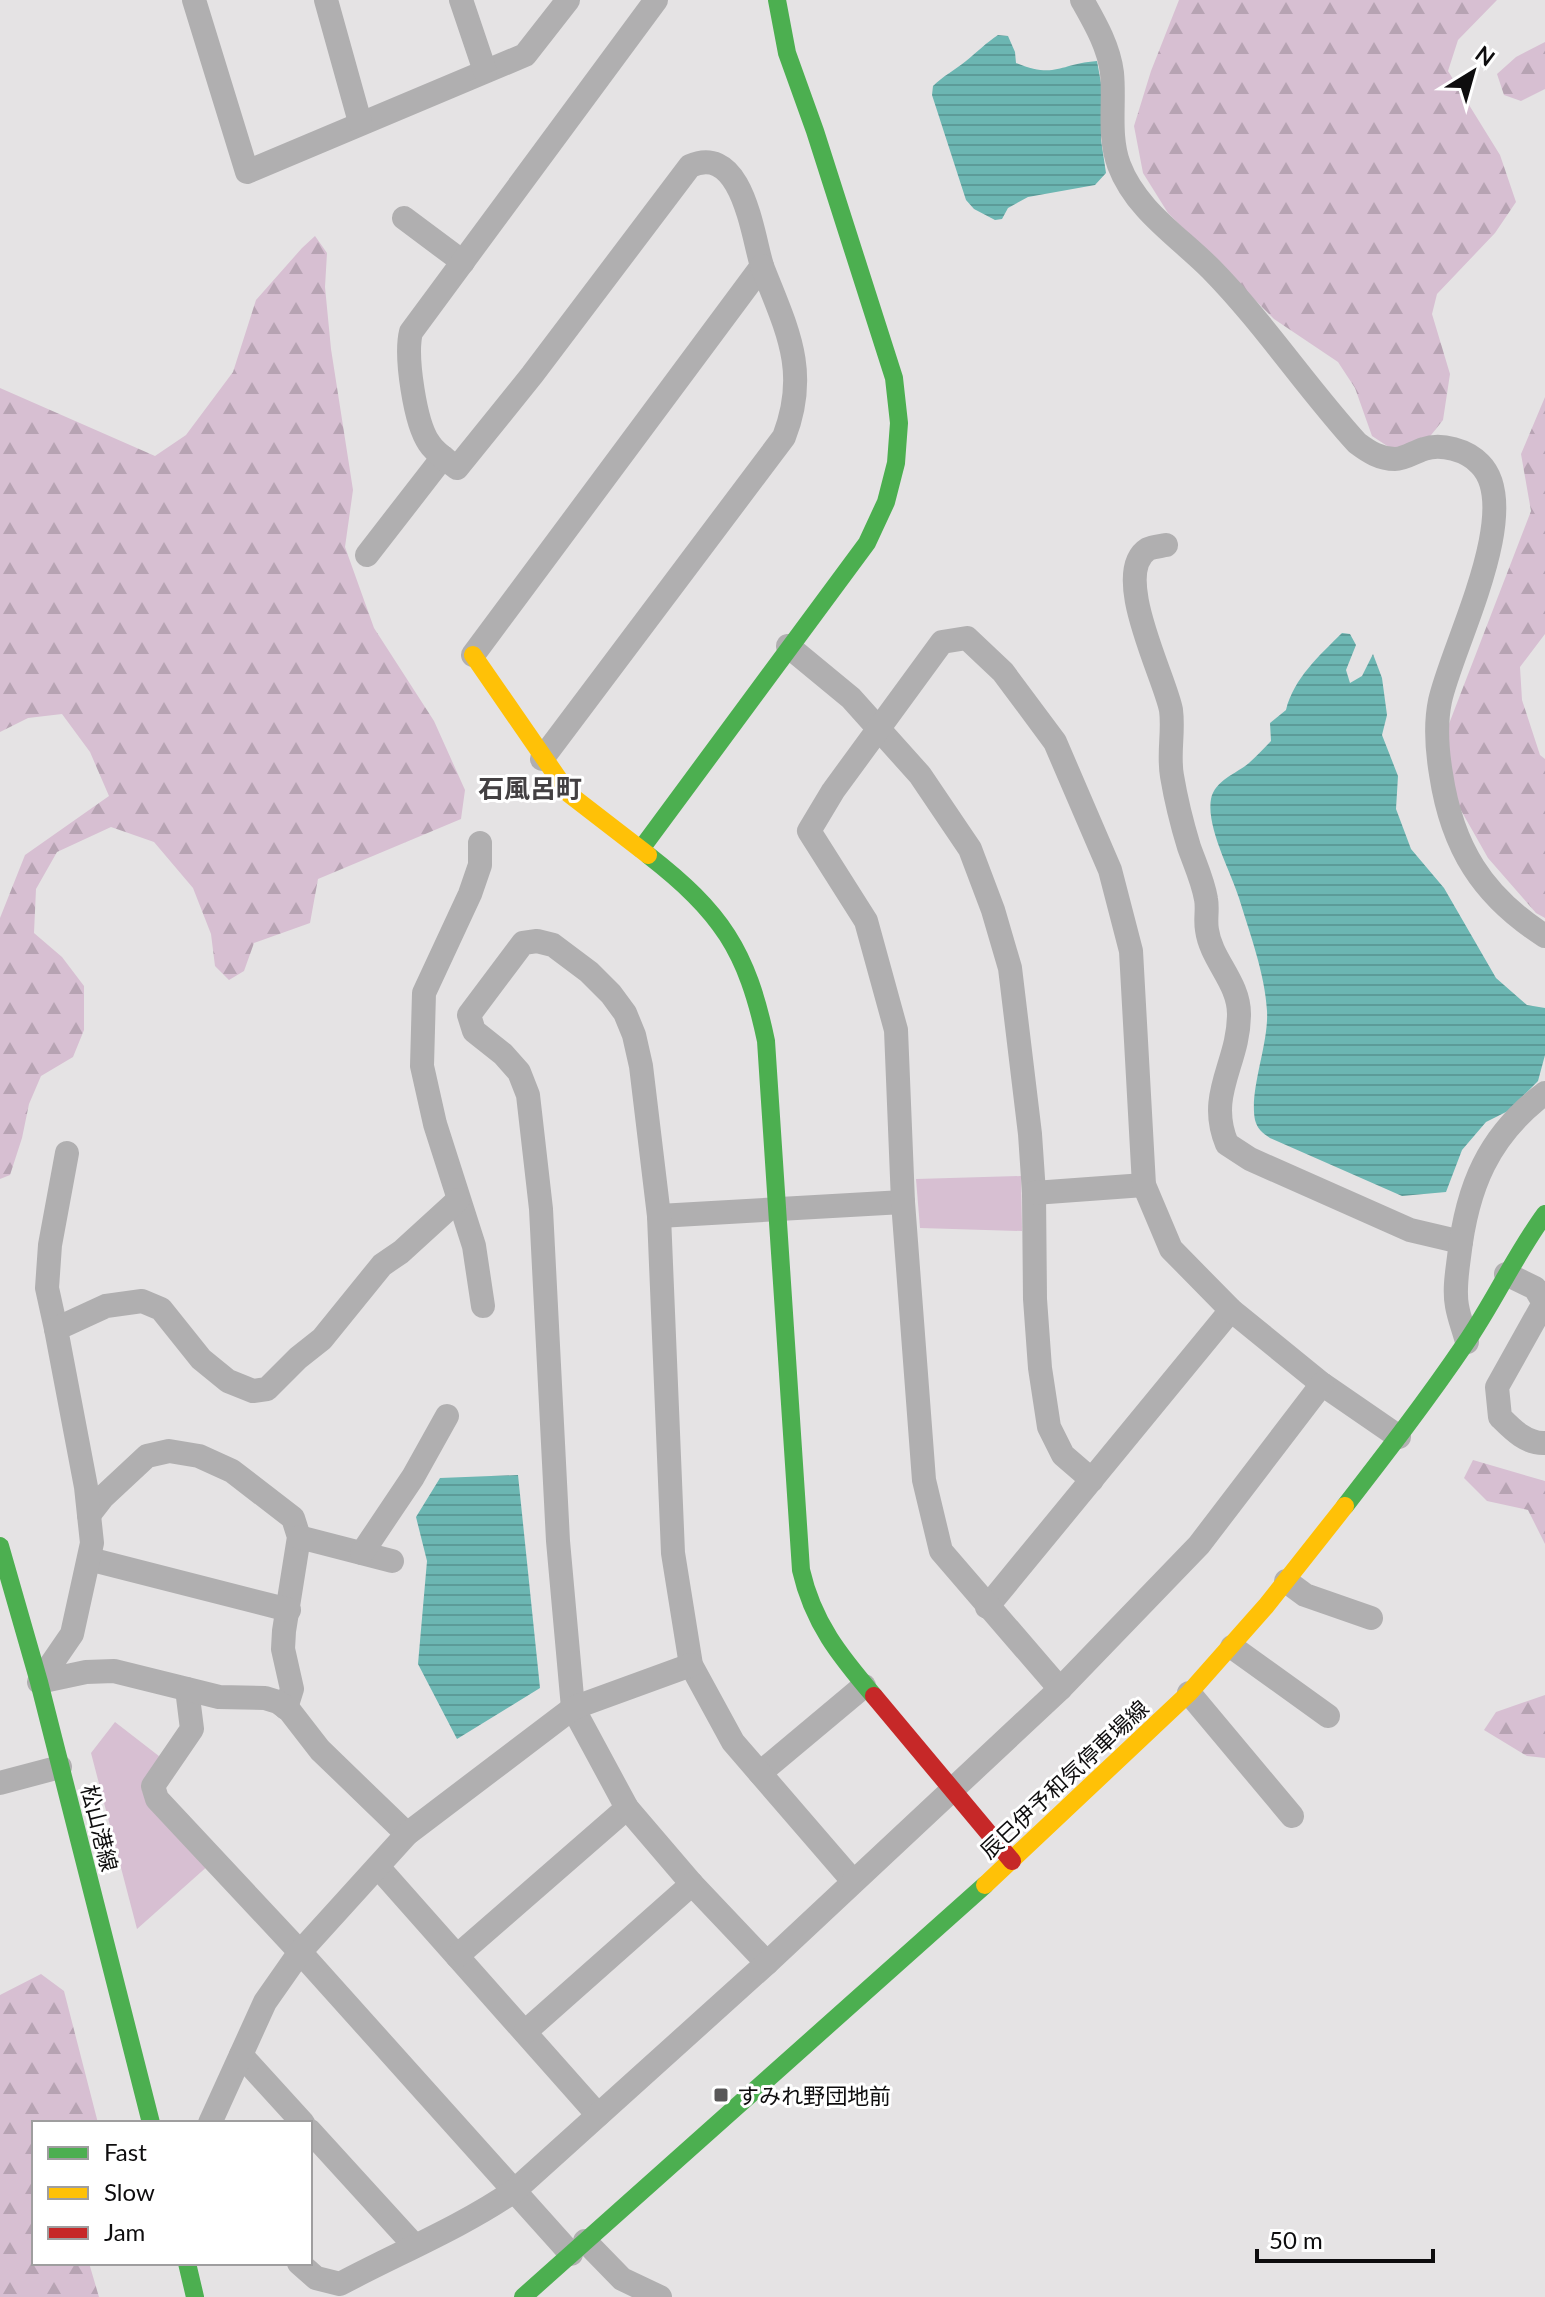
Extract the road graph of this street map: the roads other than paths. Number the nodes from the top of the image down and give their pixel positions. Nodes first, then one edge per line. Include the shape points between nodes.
1 (194, 0) edge
2 (326, 0) edge
3 (461, 0) edge
4 (568, 0) edge
5 (656, 0) edge
6 (777, 0) edge
7 (1082, 0) edge
8 (485, 71) junction
9 (360, 122) junction
10 (404, 218) dead end
11 (463, 262) junction
12 (762, 266) junction
13 (443, 457) junction
14 (1166, 545) dead end
15 (367, 555) dead end
16 (788, 646) junction
17 (473, 655) joint
18 (880, 728) junction
19 (542, 759) junction
20 (480, 843) dead end
21 (641, 849) junction
22 (1545, 936) edge
23 (1545, 1093) edge
24 (67, 1153) dead end
25 (1144, 1185) junction
26 (1034, 1193) junction
27 (458, 1200) junction
28 (903, 1202) junction
29 (776, 1209) junction
30 (1545, 1214) edge
31 (659, 1216) junction
32 (1461, 1242) junction
33 (1506, 1274) junction
34 (483, 1306) dead end
35 (1231, 1310) junction
36 (56, 1329) junction
37 (1467, 1342) junction
38 (1322, 1384) junction
39 (447, 1416) dead end
40 (1399, 1437) junction
41 (1545, 1443) edge
42 (1092, 1480) junction
43 (89, 1515) junction
44 (299, 1537) junction
45 (0, 1546) edge
46 (362, 1553) junction
47 (89, 1559) junction
48 (392, 1561) dead end
49 (1286, 1581) junction
50 (987, 1607) junction
51 (289, 1610) junction
52 (1371, 1618) dead end
53 (1232, 1647) junction
54 (691, 1665) junction
55 (39, 1682) junction
56 (864, 1686) junction
57 (187, 1689) junction
58 (1060, 1689) junction
59 (1189, 1693) junction
60 (286, 1708) junction
61 (573, 1708) junction
62 (1328, 1716) dead end
63 (60, 1767) junction
64 (760, 1773) junction
65 (0, 1783) edge
66 (952, 1788) junction
67 (627, 1808) junction
68 (1292, 1816) dead end
69 (407, 1834) junction
70 (1012, 1861) junction
71 (378, 1867) junction
72 (853, 1881) junction
73 (692, 1884) junction
74 (300, 1952) junction
75 (457, 1956) junction
76 (767, 1963) junction
77 (525, 2032) junction
78 (241, 2055) junction
79 (598, 2115) junction
80 (150, 2121) edge
81 (211, 2121) edge
82 (301, 2121) edge
83 (312, 2133) edge
84 (514, 2191) junction
85 (414, 2245) junction
86 (578, 2247) junction
87 (187, 2265) edge
88 (301, 2265) edge
89 (195, 2297) edge
90 (523, 2297) edge
91 (660, 2297) edge

1 - 9 street via 247,172
2 - 9 street
3 - 8 street
4 - 8 street via 525,55
5 - 11 street
6 - 16 street via 787,53 894,378 900,423 894,480 883,513 867,543
7 - 22 street via 1107,50 1119,165 1150,214 1211,270 1357,443 1370,453 1398,459 1426,448 1451,449 1480,463 1489,477 1493,531 1487,563 1440,702 1437,744 1458,842 1500,902
8 - 9 street
10 - 11 street
11 - 13 street via 411,332 407,347 421,428
12 - 13 street via 732,175 715,163 690,166 457,468
12 - 17 street
12 - 19 street via 795,362 797,389 784,437
13 - 15 street
14 - 32 street via 1148,549 1136,564 1135,586 1150,652 1167,690 1173,729 1171,772 1206,901 1211,947 1234,988 1239,1010 1238,1037 1218,1113 1227,1144 1410,1230
16 - 18 street
16 - 21 street
17 - 19 street
18 - 25 street via 942,642 967,638 1003,672 1055,742 1110,870 1131,951
18 - 26 street via 920,775 970,849 993,910 1010,968
18 - 28 street via 809,831 866,921 896,1030
19 - 21 street via 569,794
20 - 27 street via 480,865 470,894 424,993 422,1066
21 - 29 street via 709,908 747,971 766,1041
23 - 32 street via 1495,1141 1479,1170
24 - 36 street via 47,1288
25 - 26 street
25 - 35 street via 1171,1249
26 - 42 street via 1035,1299 1049,1427 1063,1455
27 - 34 street via 474,1246
27 - 36 street via 382,1265 322,1339 267,1389 253,1391 228,1381 201,1359 161,1309 142,1301 106,1306
28 - 29 street
28 - 50 street via 924,1480 941,1551
29 - 31 street
29 - 56 street via 801,1570 815,1616
30 - 33 street, 辰巳伊予和気停車場線
31 - 54 street via 673,1553
31 - 61 street via 641,1066 625,1013 589,972 553,945 523,943 469,1015 474,1031 519,1072 528,1095 541,1209 558,1541
32 - 37 street via 1457,1305
33 - 37 street, 辰巳伊予和気停車場線
33 - 41 street via 1535,1288 1544,1303 1497,1387 1500,1417 1518,1435
35 - 38 street
35 - 42 street
36 - 43 street
37 - 40 street, 辰巳伊予和気停車場線
38 - 40 street
38 - 58 street via 1199,1545
39 - 46 street via 440,1449
40 - 49 street, 辰巳伊予和気停車場線
42 - 50 street
43 - 44 street via 147,1456 169,1451 199,1456 232,1471 293,1518
43 - 47 street
44 - 46 street
44 - 51 street
45 - 55 street, 松山港線
46 - 48 street
47 - 51 street
47 - 55 street via 72,1634
49 - 52 street via 1305,1595
49 - 53 street, 辰巳伊予和気停車場線
50 - 58 street
51 - 60 street via 283,1649 292,1689
53 - 59 street, 辰巳伊予和気停車場線
53 - 62 street
54 - 61 street
54 - 64 street via 733,1742
55 - 57 street via 114,1671
55 - 63 street, 松山港線
56 - 64 street
56 - 66 street
57 - 60 street via 219,1697 265,1698
57 - 74 street via 192,1729 153,1786 157,1799
58 - 66 street
59 - 68 street
59 - 70 street, 辰巳伊予和気停車場線
60 - 69 street via 320,1750
61 - 67 street
61 - 69 street
63 - 65 street
63 - 80 street, 松山港線
64 - 72 street
66 - 70 street
66 - 72 street
67 - 73 street
67 - 75 street
69 - 71 street
70 - 86 street, 辰巳伊予和気停車場線
71 - 74 street
71 - 75 street
72 - 76 street
73 - 76 street
73 - 77 street
74 - 78 street via 265,2002
74 - 84 street
75 - 77 street
76 - 79 street
77 - 79 street
78 - 81 street
78 - 82 street
79 - 84 street
83 - 85 street
84 - 85 street via 479,2215
84 - 86 street
85 - 88 street via 340,2284 316,2278
86 - 90 street, 辰巳伊予和気停車場線
86 - 91 street via 622,2279
87 - 89 street

